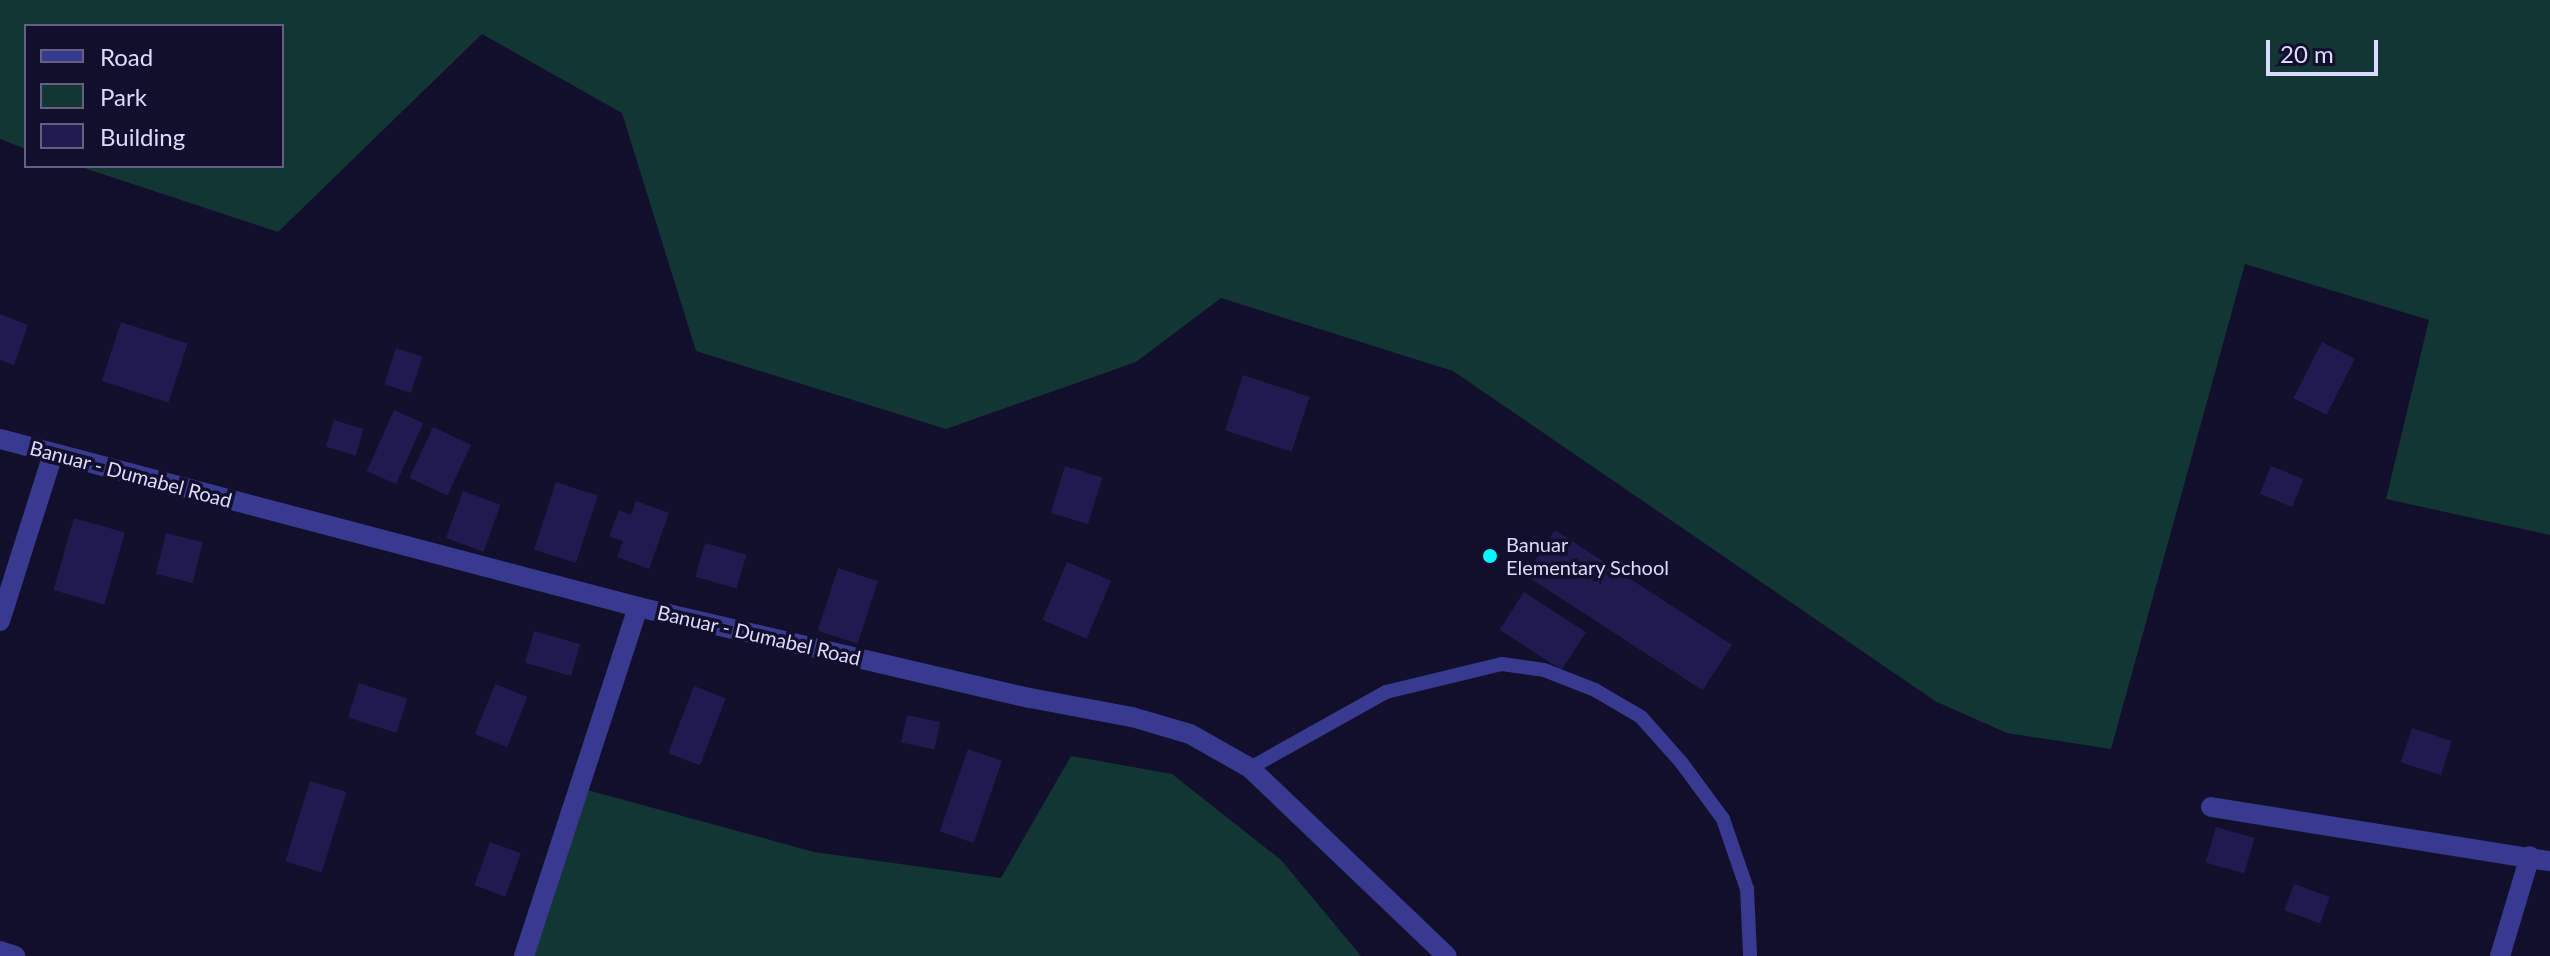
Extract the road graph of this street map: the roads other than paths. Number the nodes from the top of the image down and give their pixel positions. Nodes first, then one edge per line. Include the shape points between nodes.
1 (0, 439) edge
2 (53, 454) junction
3 (638, 607) junction
4 (0, 621) edge
5 (1250, 768) junction
6 (2211, 807) dead end
7 (2540, 859) edge
8 (0, 951) edge
9 (15, 956) edge
10 (524, 956) edge
11 (1447, 956) edge
12 (1750, 956) edge
13 (2500, 956) edge

1 - 2 street, Banuar - Dumabel Road
2 - 3 street, Banuar - Dumabel Road
2 - 4 street
3 - 5 street, Banuar - Dumabel Road via 1132,717 1190,734
3 - 10 street
5 - 11 street, Banuar - Dumabel Road
5 - 12 lane via 1386,692 1502,664 1544,670 1595,690 1641,717 1723,819 1747,889
6 - 7 street
7 - 13 street
8 - 9 street

